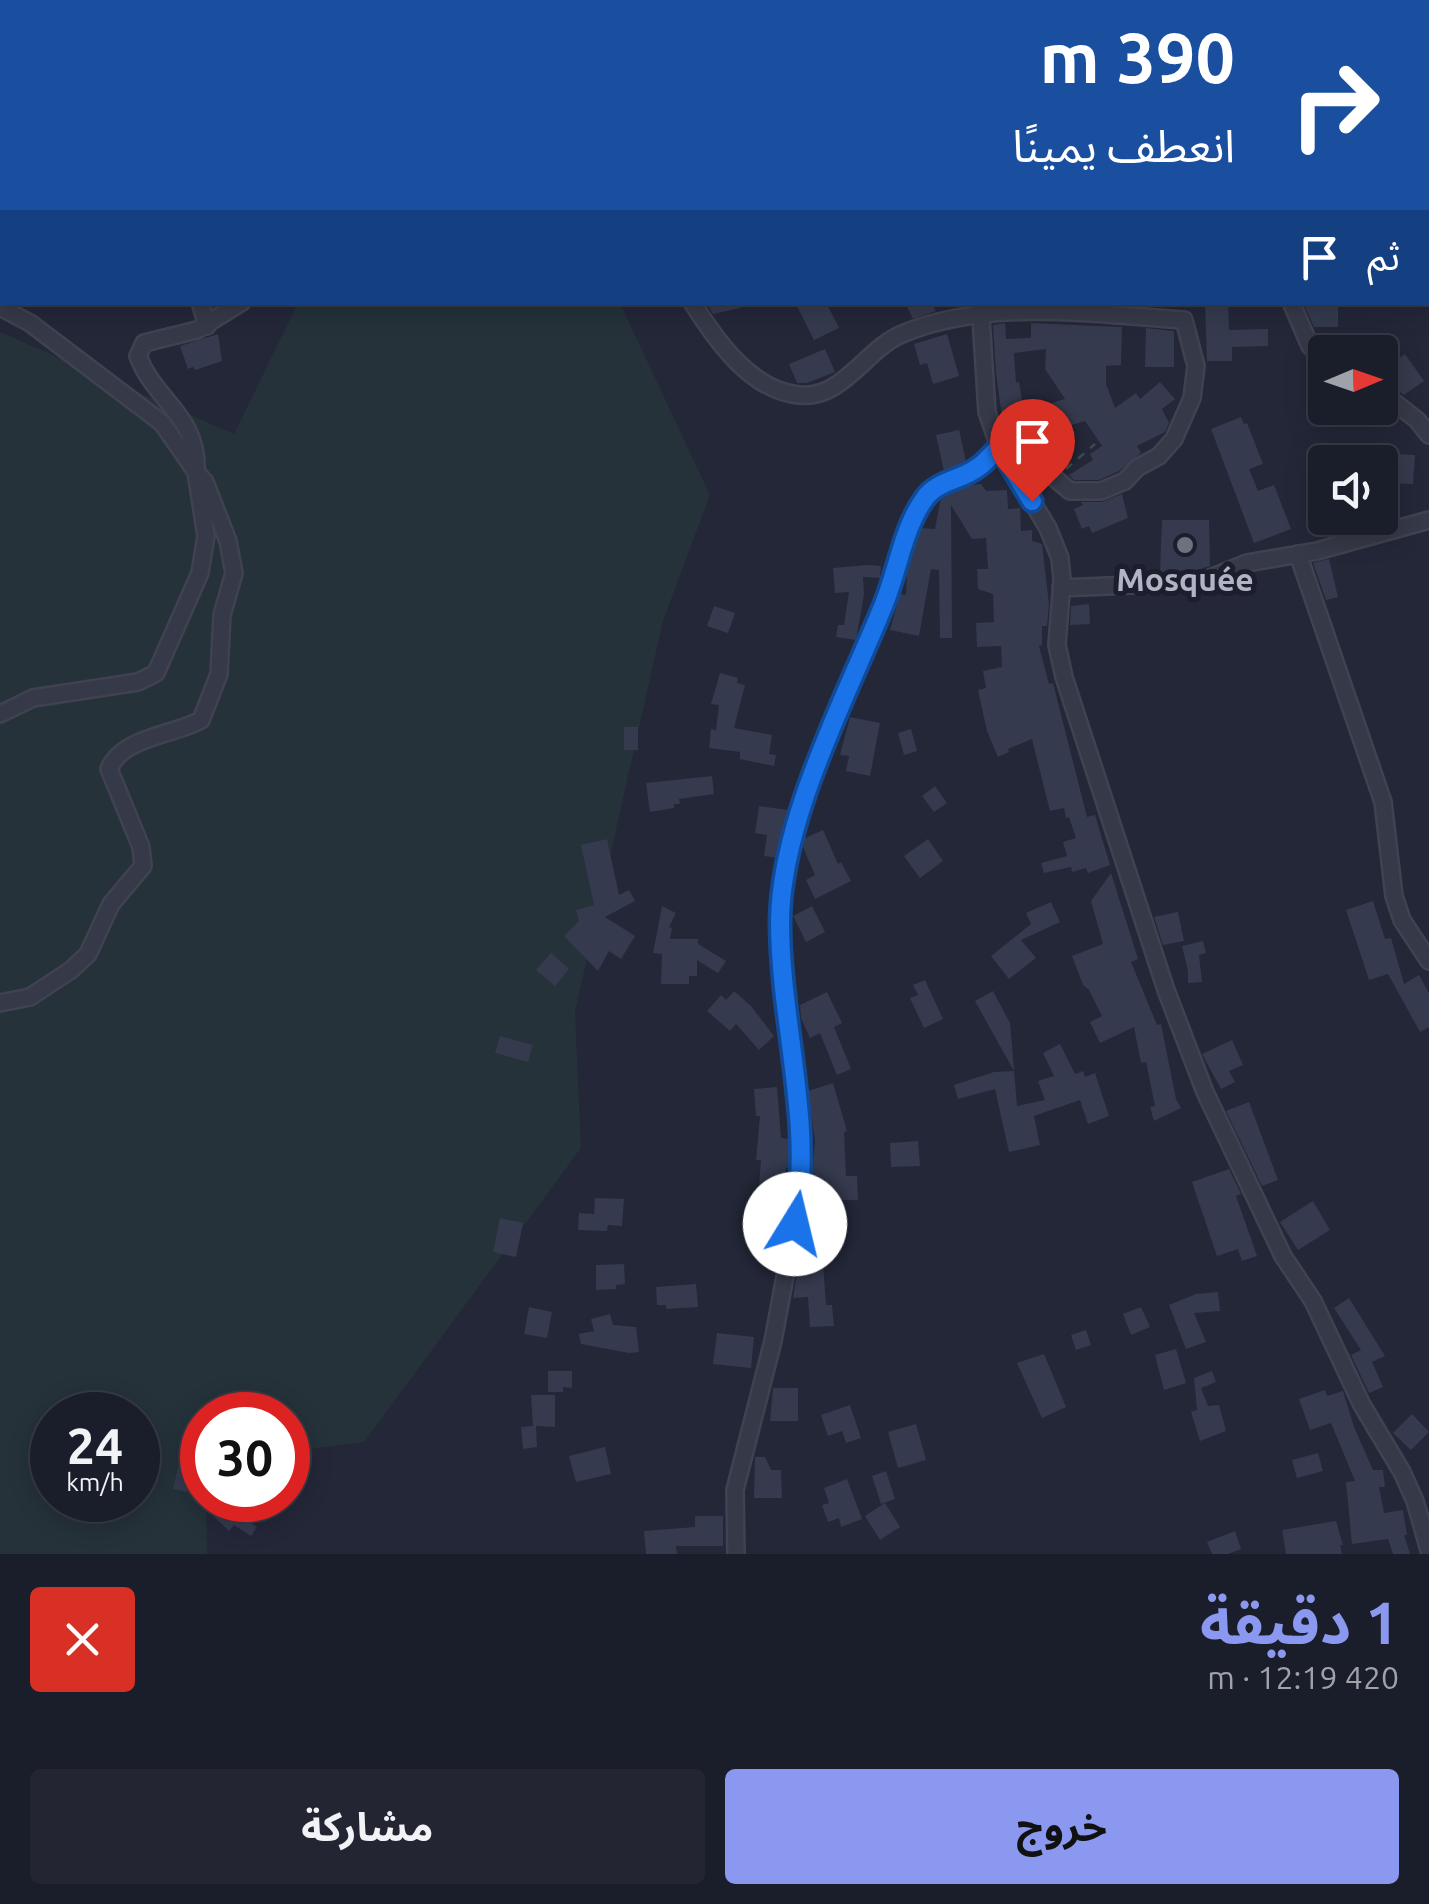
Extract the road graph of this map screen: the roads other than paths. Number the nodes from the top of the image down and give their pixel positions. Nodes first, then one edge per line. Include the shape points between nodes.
1 (201, 305) edge
2 (238, 305) edge
3 (694, 305) edge
4 (1130, 305) edge
5 (1292, 305) edge
6 (0, 306) edge
7 (980, 309) edge
8 (1114, 316) junction
9 (206, 326) junction
10 (1308, 341) edge
11 (1398, 405) edge
12 (1429, 435) edge
13 (999, 447) junction
14 (196, 472) junction
15 (1052, 476) road end
16 (1429, 520) edge
17 (1298, 554) junction
18 (1061, 588) junction
19 (0, 714) edge
20 (1429, 961) edge
21 (0, 1003) edge
22 (1429, 1550) edge
23 (736, 1554) edge

1 - 9 street
2 - 9 street
3 - 7 street via 740,364 802,396 850,377 902,334
4 - 8 street
5 - 10 street
6 - 14 street via 162,423
7 - 8 street
7 - 13 street via 986,412
8 - 15 street via 1184,320 1196,366 1192,398 1174,439 1125,481 1082,493
9 - 14 street via 144,342 138,356 189,432
11 - 12 street
13 - 18 street via 1048,528 1060,558
13 - 23 street via 977,469 928,493 914,514 808,789 790,853 780,924 802,1186 773,1341 735,1490
14 - 19 street via 206,536 200,573 156,673 138,682 34,698
14 - 21 street via 228,541 234,573 210,700 202,720 113,759 109,769 143,866 118,894 88,954 30,997
16 - 17 street
17 - 18 street via 1248,563 1200,582
17 - 20 street via 1383,802 1394,896
18 - 22 street via 1057,646 1064,677 1166,990 1283,1256 1402,1472

